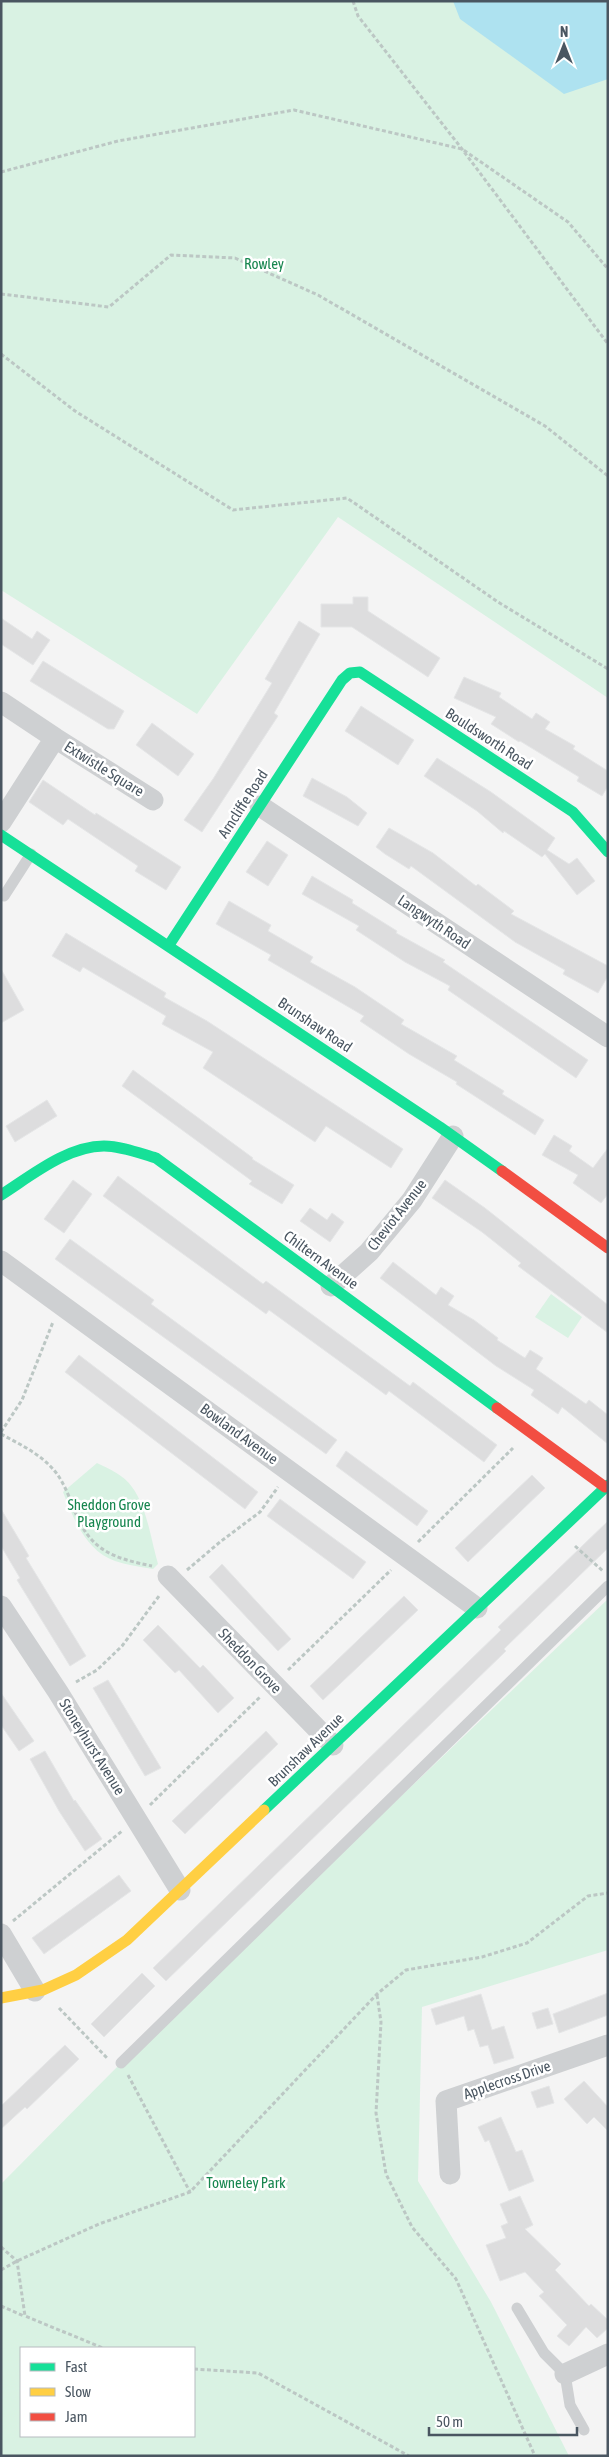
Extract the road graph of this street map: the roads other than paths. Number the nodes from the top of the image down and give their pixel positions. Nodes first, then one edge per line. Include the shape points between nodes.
1 (342, 680) joint
2 (1, 702) edge
3 (55, 738) junction
4 (153, 800) dead end
5 (260, 806) junction
6 (1, 822) edge
7 (1, 835) edge
8 (608, 852) edge
9 (31, 854) junction
10 (1, 894) edge
11 (169, 945) junction
12 (608, 1038) edge
13 (453, 1136) junction
14 (1, 1195) edge
15 (608, 1248) edge
16 (1, 1260) edge
17 (330, 1286) junction
18 (606, 1486) edge
19 (170, 1579) road end
20 (608, 1586) edge
21 (1, 1606) edge
22 (477, 1608) junction
23 (333, 1745) junction
24 (180, 1890) junction
25 (5, 1929) edge
26 (41, 1989) junction
27 (1, 1998) edge
28 (608, 2045) edge
29 (121, 2063) road end
30 (450, 2174) dead end
31 (517, 2308) dead end
32 (608, 2354) edge
33 (565, 2374) junction
34 (584, 2430) dead end

1 - 5 street, Arncliffe Road
1 - 8 street, Bouldsworth Road via 350,673 360,672 573,812
2 - 3 street, Extwistle Square
3 - 4 street, Extwistle Square
3 - 6 street, Extwistle Square
5 - 11 street, Arncliffe Road
5 - 12 street, Langwyth Road
7 - 9 street, Brunshaw Road
9 - 10 lane via 4,896
9 - 11 street, Brunshaw Road
11 - 13 street, Brunshaw Road
13 - 15 street, Brunshaw Road
13 - 17 street, Cheviot Avenue via 406,1208 369,1252
14 - 17 street, Chiltern Avenue via 73,1153 102,1145 127,1149 156,1158
16 - 22 street, Bowland Avenue
17 - 18 street, Chiltern Avenue
18 - 22 street, Brunshaw Avenue
19 - 23 street, Sheddon Grove
20 - 29 lane
21 - 24 street, Stoneyhurst Avenue
22 - 23 street, Brunshaw Avenue
23 - 24 street, Brunshaw Avenue
24 - 26 street, Brunshaw Avenue via 127,1940 76,1975
25 - 26 street
26 - 27 street, Brunshaw Avenue
28 - 30 street, Applecross Drive via 446,2101
31 - 33 lane via 544,2352
32 - 33 street
33 - 34 lane via 570,2404

